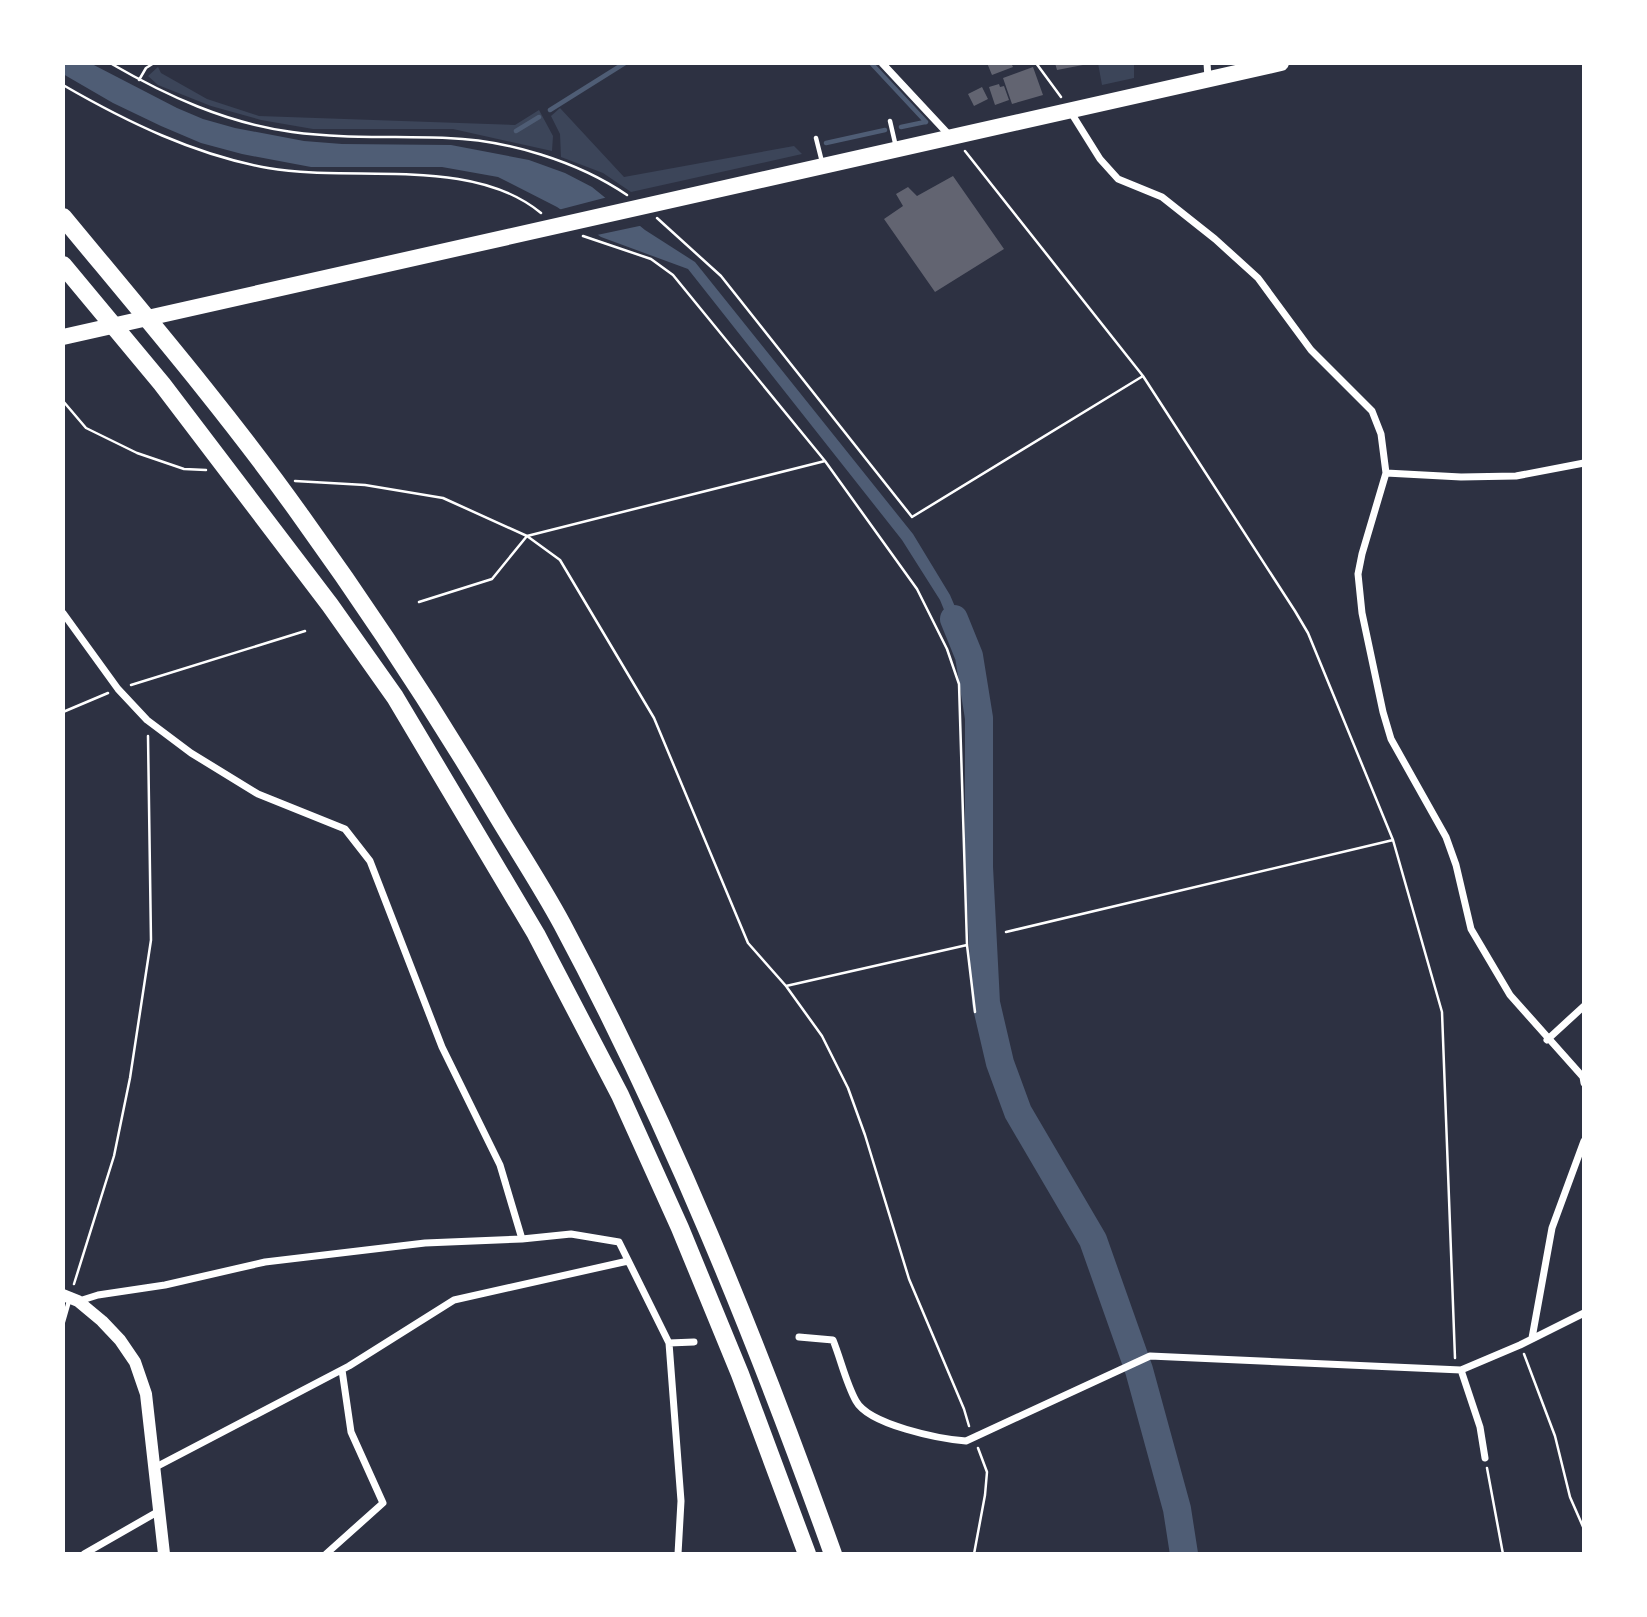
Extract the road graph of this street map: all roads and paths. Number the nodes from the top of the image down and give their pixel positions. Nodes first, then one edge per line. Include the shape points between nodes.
1 (110, 63) edge
2 (154, 63) edge
3 (882, 63) edge
4 (1036, 63) edge
5 (1275, 64) edge
6 (1208, 71) edge
7 (139, 80) junction
8 (63, 85) edge
9 (1070, 110) junction
10 (890, 121) dead end
11 (951, 137) junction
12 (816, 138) dead end
13 (897, 149) junction
14 (823, 166) junction
15 (637, 209) junction
16 (63, 217) edge
17 (554, 226) junction
18 (63, 265) edge
19 (63, 337) edge
20 (1143, 376) junction
21 (63, 401) edge
22 (825, 461) junction
23 (1584, 463) edge
24 (213, 471) dead end
25 (1385, 473) junction
26 (288, 481) dead end
27 (527, 536) junction
28 (419, 602) dead end
29 (63, 613) edge
30 (305, 631) dead end
31 (118, 689) junction
32 (63, 712) edge
33 (147, 720) junction
34 (1393, 840) junction
35 (1006, 932) dead end
36 (967, 945) junction
37 (786, 986) junction
38 (1584, 1006) edge
39 (975, 1012) dead end
40 (1547, 1040) junction
41 (1584, 1083) edge
42 (1584, 1141) edge
43 (522, 1239) junction
44 (628, 1261) junction
45 (70, 1298) edge
46 (1584, 1313) edge
47 (63, 1322) edge
48 (799, 1337) dead end
49 (1532, 1338) junction
50 (694, 1342) dead end
51 (669, 1343) junction
52 (1520, 1345) junction
53 (342, 1370) junction
54 (1461, 1370) junction
55 (972, 1438) junction
56 (1485, 1458) joint
57 (154, 1468) junction
58 (159, 1511) junction
59 (1584, 1529) edge
60 (84, 1554) edge
61 (164, 1554) edge
62 (326, 1554) edge
63 (678, 1554) edge
64 (807, 1554) edge
65 (834, 1554) edge
66 (974, 1554) edge
67 (1503, 1554) edge

1 - 7 path
2 - 7 path
3 - 11 street
4 - 9 path
5 - 6 highway
6 - 9 highway
7 - 15 path via 211,113 290,132 450,138 553,158 607,181
8 - 17 path via 210,155 306,174 432,175 483,184 540,211
9 - 11 highway
9 - 25 street via 1118,179 1162,197 1258,278 1311,350 1372,411 1381,434
10 - 13 lane
11 - 13 highway
11 - 20 path
12 - 14 lane
13 - 14 highway
14 - 15 highway
15 - 17 highway
15 - 20 path via 721,276 912,517
16 - 65 highway via 194,375 300,515 416,685 567,934 645,1088 704,1220
17 - 19 highway
17 - 22 path via 651,259 673,275
18 - 64 highway via 162,384 395,697 536,933 620,1095 680,1228
20 - 34 path via 1308,634
21 - 24 path via 86,428 137,453 184,469
22 - 27 path
22 - 36 path via 917,589 959,684
23 - 25 street via 1516,476
25 - 40 street via 1358,574 1383,712 1391,739 1446,837 1471,929 1510,995
26 - 27 path via 365,485 443,498
27 - 28 path via 492,579
27 - 37 path via 559,560 654,718 748,943
29 - 31 street
30 - 31 path
31 - 32 path
31 - 33 street
33 - 43 street via 258,794 345,829 370,861 442,1047 500,1165
33 - 45 path via 151,940 114,1156
34 - 35 path
34 - 54 path via 1442,1012 1454,1356
36 - 37 path
36 - 39 path
37 - 55 path via 822,1036 848,1088 909,1279
38 - 40 street
40 - 41 street
42 - 49 street via 1552,1228
43 - 44 street via 571,1234 619,1242
43 - 45 street via 425,1243 265,1262 165,1285
44 - 51 street
44 - 53 street via 454,1300
45 - 47 lane
45 - 57 street via 120,1340 135,1362 146,1394
46 - 49 street
48 - 55 street via 833,1340 857,1404 887,1424 948,1439
49 - 52 street
50 - 51 street
51 - 63 street via 681,1501
52 - 54 street
52 - 59 path
53 - 57 street
53 - 62 street via 351,1432 383,1503
54 - 55 street via 1150,1356
54 - 56 street
55 - 66 path via 987,1472
56 - 67 path
57 - 58 street
58 - 60 street
58 - 61 street

